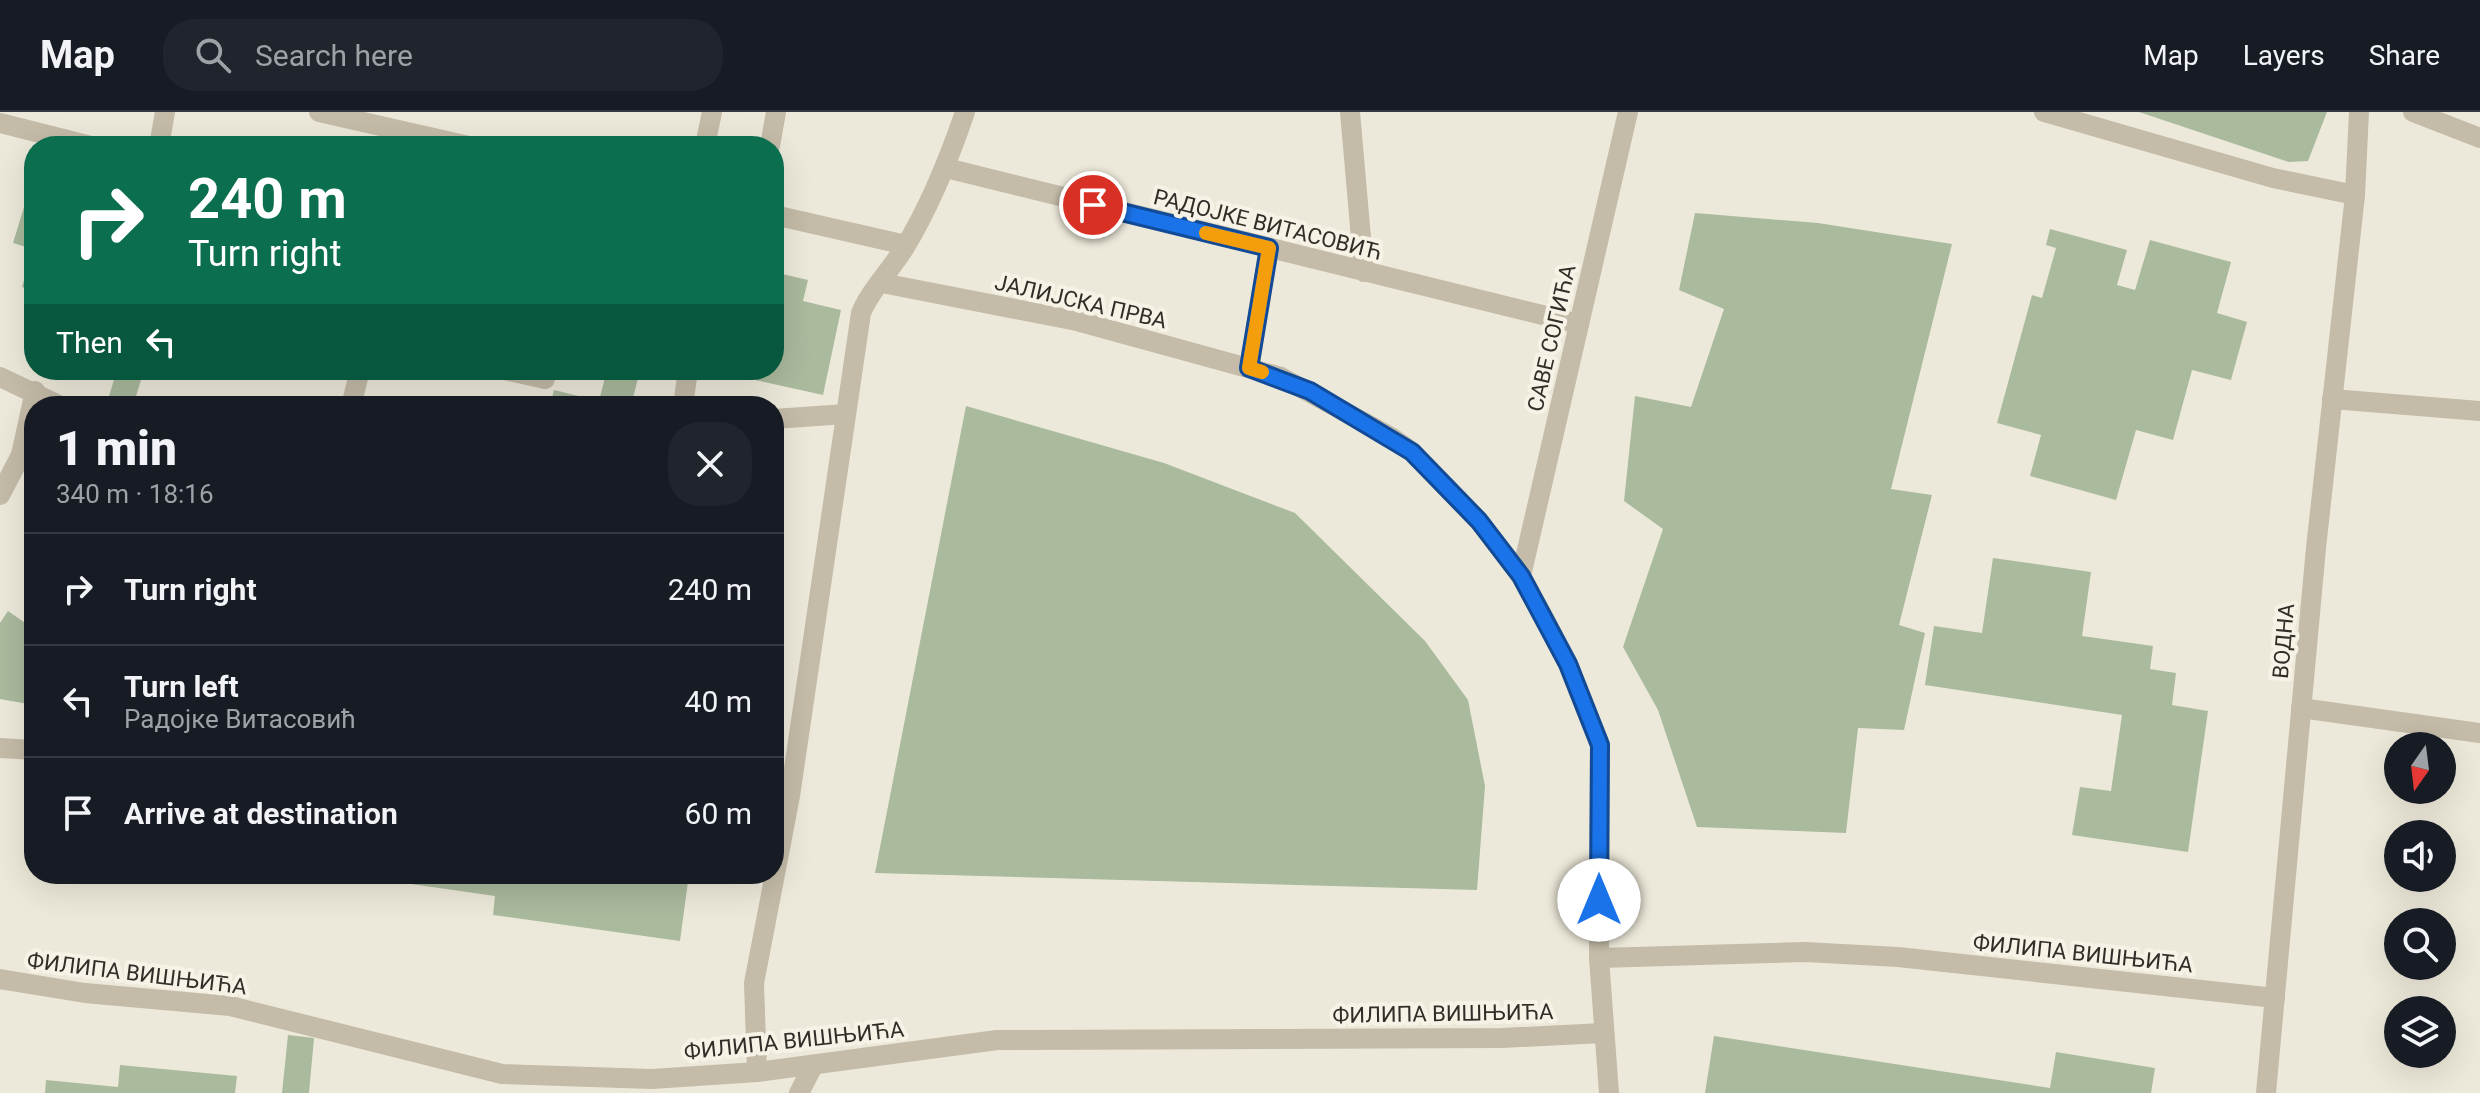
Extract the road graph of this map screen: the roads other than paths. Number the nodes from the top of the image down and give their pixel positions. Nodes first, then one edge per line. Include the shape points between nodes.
1 (165, 112) edge
2 (319, 112) edge
3 (712, 112) edge
4 (776, 112) edge
5 (965, 112) edge
6 (1350, 112) edge
7 (1628, 112) edge
8 (2044, 112) edge
9 (2359, 112) edge
10 (2413, 112) edge
11 (0, 123) edge
12 (51, 136) edge
13 (161, 136) edge
14 (425, 136) edge
15 (707, 136) edge
16 (772, 136) edge
17 (2480, 138) edge
18 (946, 168) junction
19 (2355, 195) junction
20 (784, 217) edge
21 (906, 245) junction
22 (1269, 248) junction
23 (1364, 272) junction
24 (882, 283) junction
25 (1579, 324) junction
26 (1249, 368) junction
27 (0, 377) edge
28 (35, 391) junction
29 (34, 396) edge
30 (44, 396) edge
31 (2332, 399) junction
32 (2480, 411) edge
33 (845, 414) junction
34 (784, 418) edge
35 (24, 441) edge
36 (0, 495) edge
37 (1521, 576) junction
38 (2301, 708) junction
39 (2480, 733) edge
40 (0, 748) edge
41 (24, 749) edge
42 (784, 827) edge
43 (773, 884) edge
44 (1599, 958) junction
45 (0, 979) edge
46 (2275, 998) junction
47 (1603, 1033) junction
48 (813, 1066) junction
49 (757, 1072) junction
50 (499, 1084) edge
51 (799, 1093) edge
52 (1609, 1093) edge
53 (2266, 1093) edge

1 - 13 street
2 - 14 street
3 - 15 street
4 - 16 street
5 - 18 street
6 - 23 street
7 - 25 street, САВЕ СОГИЋА
8 - 19 street via 2273,178
9 - 19 street, ВОДНА
10 - 17 street
11 - 12 street
18 - 21 street
18 - 22 street, РАДОЈКЕ ВИТАСОВИЋ
19 - 31 street, ВОДНА
20 - 21 street
21 - 24 street
22 - 23 street, РАДОЈКЕ ВИТАСОВИЋ
22 - 26 street
23 - 25 street, РАДОЈКЕ ВИТАСОВИЋ
24 - 26 street, ЈАЛИЈСКА ПРВА via 1077,321
24 - 33 street via 868,296 861,313
25 - 37 street, САВЕ СОГИЋА
26 - 37 street, ЈАЛИЈСКА ПРВА via 1310,391 1412,452 1479,521
27 - 28 street
28 - 29 street
28 - 30 street
31 - 32 street
31 - 38 street, ВОДНА
33 - 34 street
33 - 42 street
35 - 36 street
37 - 44 street, ЈАЛИЈСКА ПРВА via 1568,664 1600,745
38 - 39 street
38 - 46 street, ВОДНА
40 - 41 street
43 - 49 street via 754,983
44 - 46 street, ФИЛИПА ВИШЊИЋА via 1805,952 1898,957
44 - 47 street, ЈАЛИЈСКА ПРВА
45 - 50 street, ФИЛИПА ВИШЊИЋА via 230,1006
46 - 53 street, ВОДНА
47 - 48 street, ФИЛИПА ВИШЊИЋА via 997,1040
47 - 52 street, ЈАЛИЈСКА ПРВА
48 - 49 street, ФИЛИПА ВИШЊИЋА
48 - 51 street
49 - 50 street, ФИЛИПА ВИШЊИЋА

